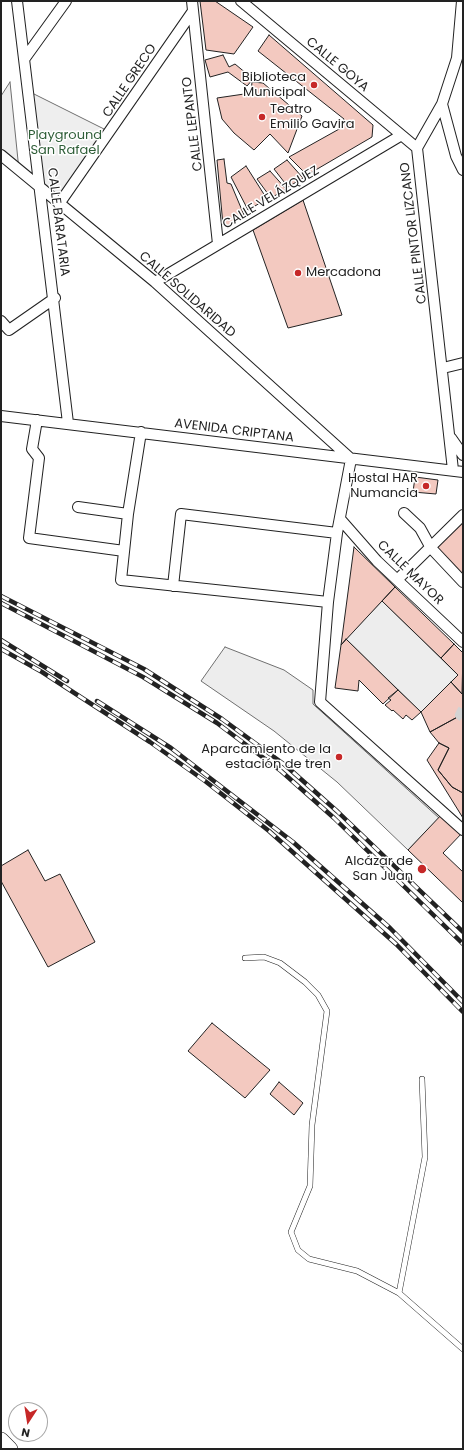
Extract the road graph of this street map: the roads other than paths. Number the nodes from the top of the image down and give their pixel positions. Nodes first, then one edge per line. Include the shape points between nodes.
1 (18, 1) edge
2 (66, 1) edge
3 (241, 1) edge
4 (462, 1) edge
5 (193, 6) edge
6 (460, 57) edge
7 (24, 58) junction
8 (442, 104) junction
9 (400, 136) junction
10 (417, 148) junction
11 (1, 155) edge
12 (463, 170) edge
13 (40, 188) junction
14 (59, 204) junction
15 (218, 244) junction
16 (156, 282) junction
17 (55, 298) junction
18 (1, 321) edge
19 (463, 363) edge
20 (443, 368) junction
21 (1, 416) edge
22 (37, 420) junction
23 (68, 423) junction
24 (141, 432) junction
25 (450, 436) junction
26 (463, 454) edge
27 (351, 459) junction
28 (458, 471) edge
29 (78, 507) dead end
30 (404, 512) dead end
31 (128, 514) junction
32 (463, 515) edge
33 (341, 520) junction
34 (337, 533) junction
35 (431, 548) junction
36 (124, 551) junction
37 (398, 579) junction
38 (463, 582) edge
39 (173, 586) junction
40 (328, 602) junction
41 (463, 642) edge
42 (463, 830) edge
43 (245, 958) dead end
44 (422, 1079) dead end
45 (399, 1293) junction
46 (463, 1349) edge
47 (1, 1440) edge
48 (10, 1449) edge

1 - 7 street, CALLE BARATARIA
2 - 7 street
3 - 9 street, CALLE GOYA
4 - 6 street, CALLE PINTOR LIZCANO
5 - 14 street, CALLE GRECO
5 - 15 street, CALLE LEPANTO
6 - 8 street, CALLE PINTOR LIZCANO
7 - 13 street, CALLE BARATARIA
8 - 10 street, CALLE PINTOR LIZCANO
8 - 12 street via 456,156
9 - 10 street, CALLE GOYA
9 - 15 street, CALLE VELÁZQUEZ
10 - 20 street, CALLE PINTOR LIZCANO
11 - 13 street, CALLE SOLIDARIDAD
13 - 14 street, CALLE SOLIDARIDAD
13 - 17 street, CALLE BARATARIA
14 - 16 street, CALLE SOLIDARIDAD
15 - 16 street, CALLE VELÁZQUEZ
16 - 27 street, CALLE SOLIDARIDAD
17 - 18 street via 9,330
17 - 23 street, CALLE BARATARIA
19 - 20 street
20 - 25 street, CALLE PINTOR LIZCANO
21 - 22 street, AVENIDA CRIPTANA
22 - 23 street, AVENIDA CRIPTANA
22 - 36 street via 32,449 39,458 29,538
23 - 24 street, AVENIDA CRIPTANA
24 - 27 street, AVENIDA CRIPTANA
24 - 31 street
25 - 26 street
25 - 28 street, CALLE PINTOR LIZCANO
27 - 28 street, AVENIDA CRIPTANA
27 - 33 street
29 - 31 street
30 - 35 street via 420,528
31 - 36 street
32 - 35 street
33 - 34 street
33 - 37 street, CALLE MAYOR via 377,561
34 - 39 street via 181,514
34 - 40 street
35 - 37 street
35 - 38 street
36 - 39 street via 121,580
37 - 41 street, CALLE MAYOR
39 - 40 street
40 - 42 street via 320,702
43 - 45 lane via 264,957 280,964 318,994 327,1011 312,1125 310,1186 291,1232 298,1250 309,1259 357,1271
44 - 45 lane via 425,1156
45 - 46 lane
47 - 48 street

